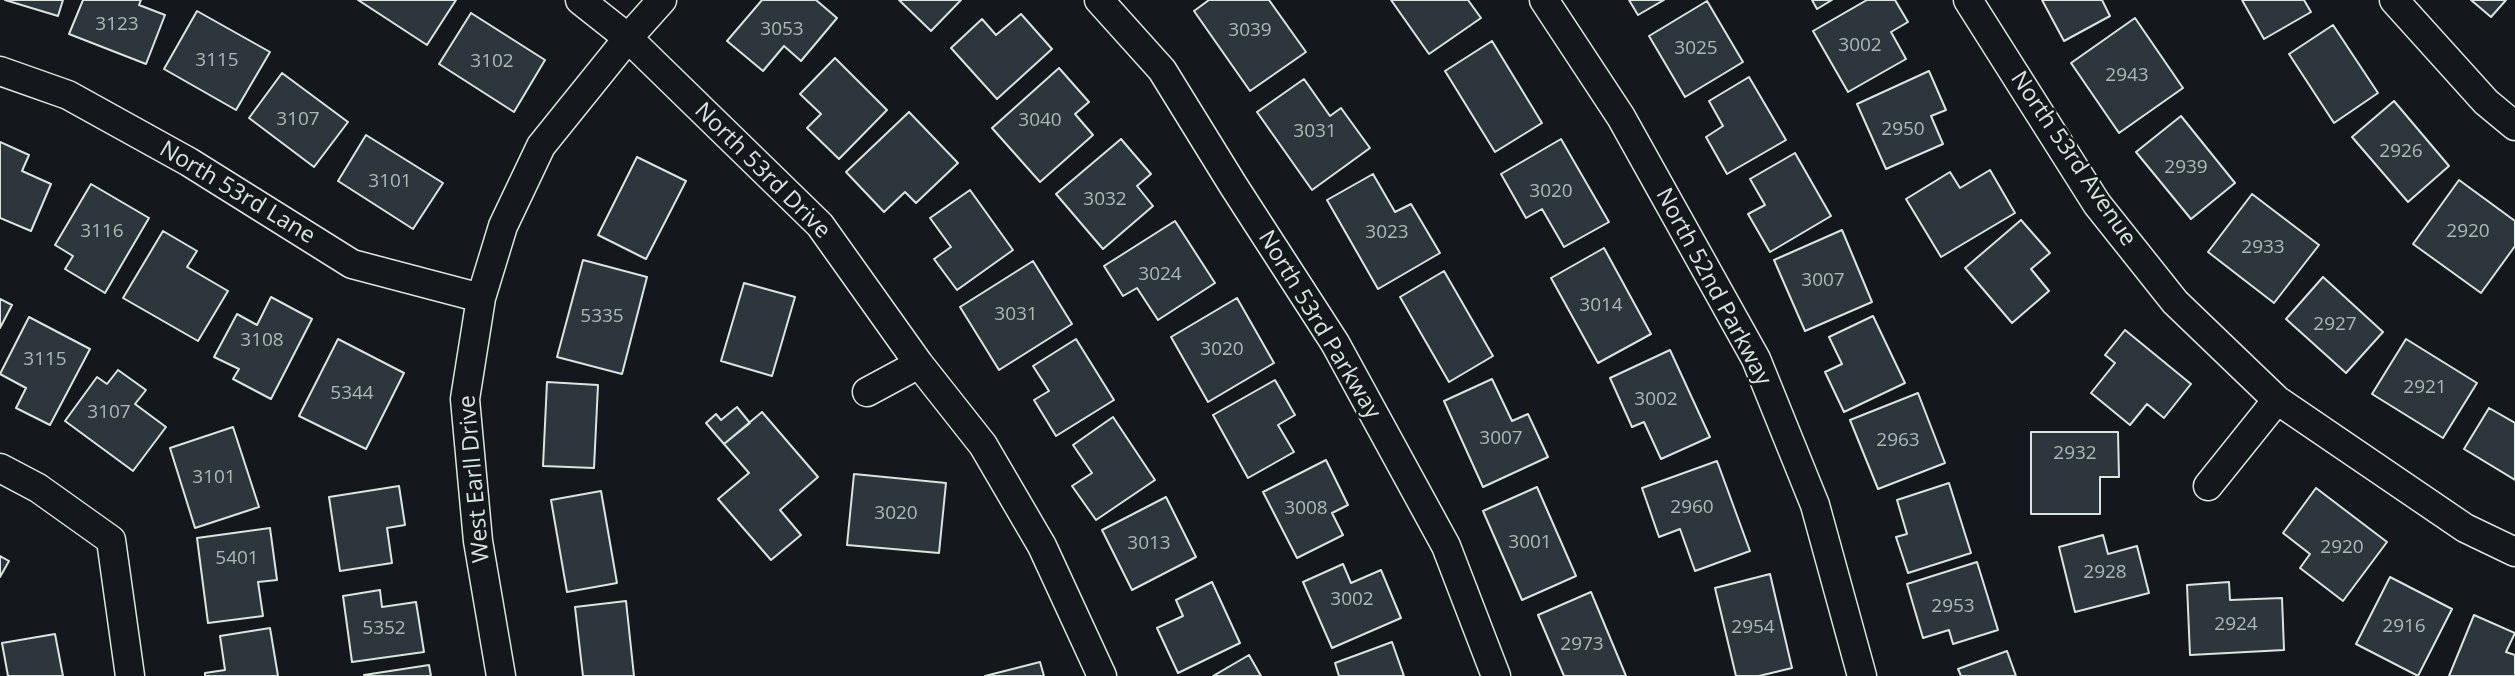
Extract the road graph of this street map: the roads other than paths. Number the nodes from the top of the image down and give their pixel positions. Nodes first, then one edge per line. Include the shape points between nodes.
1 (580, 0) edge
2 (662, 0) edge
3 (1099, 0) edge
4 (1544, 0) edge
5 (1968, 0) edge
6 (2394, 0) edge
7 (628, 38) junction
8 (0, 71) edge
9 (2515, 126) edge
10 (481, 298) junction
11 (919, 364) junction
12 (867, 393) dead end
13 (2277, 400) junction
14 (0, 468) edge
15 (2208, 486) dead end
16 (2515, 552) edge
17 (130, 676) edge
18 (501, 676) edge
19 (1102, 676) edge
20 (1496, 676) edge
21 (1862, 676) edge

1 - 7 street, North 53rd Drive
2 - 7 street, West Earll Drive
3 - 20 street, North 53rd Parkway via 1162,70 1335,343 1446,546
4 - 21 street, North 52nd Parkway via 1621,117 1756,359 1815,505
5 - 13 street, North 53rd Avenue via 2097,204 2175,302
6 - 9 street via 2486,102
7 - 10 street, West Earll Drive via 541,146 503,226
7 - 11 street, North 53rd Drive via 820,225
8 - 10 street, North 53rd Lane via 68,95 189,162 352,264
10 - 18 street, West Earll Drive via 465,399 478,541
11 - 12 street
11 - 19 street, North 53rd Drive via 983,445 1029,523
13 - 15 street
13 - 16 street, North 53rd Avenue via 2465,528
14 - 17 street via 38,488 111,540

